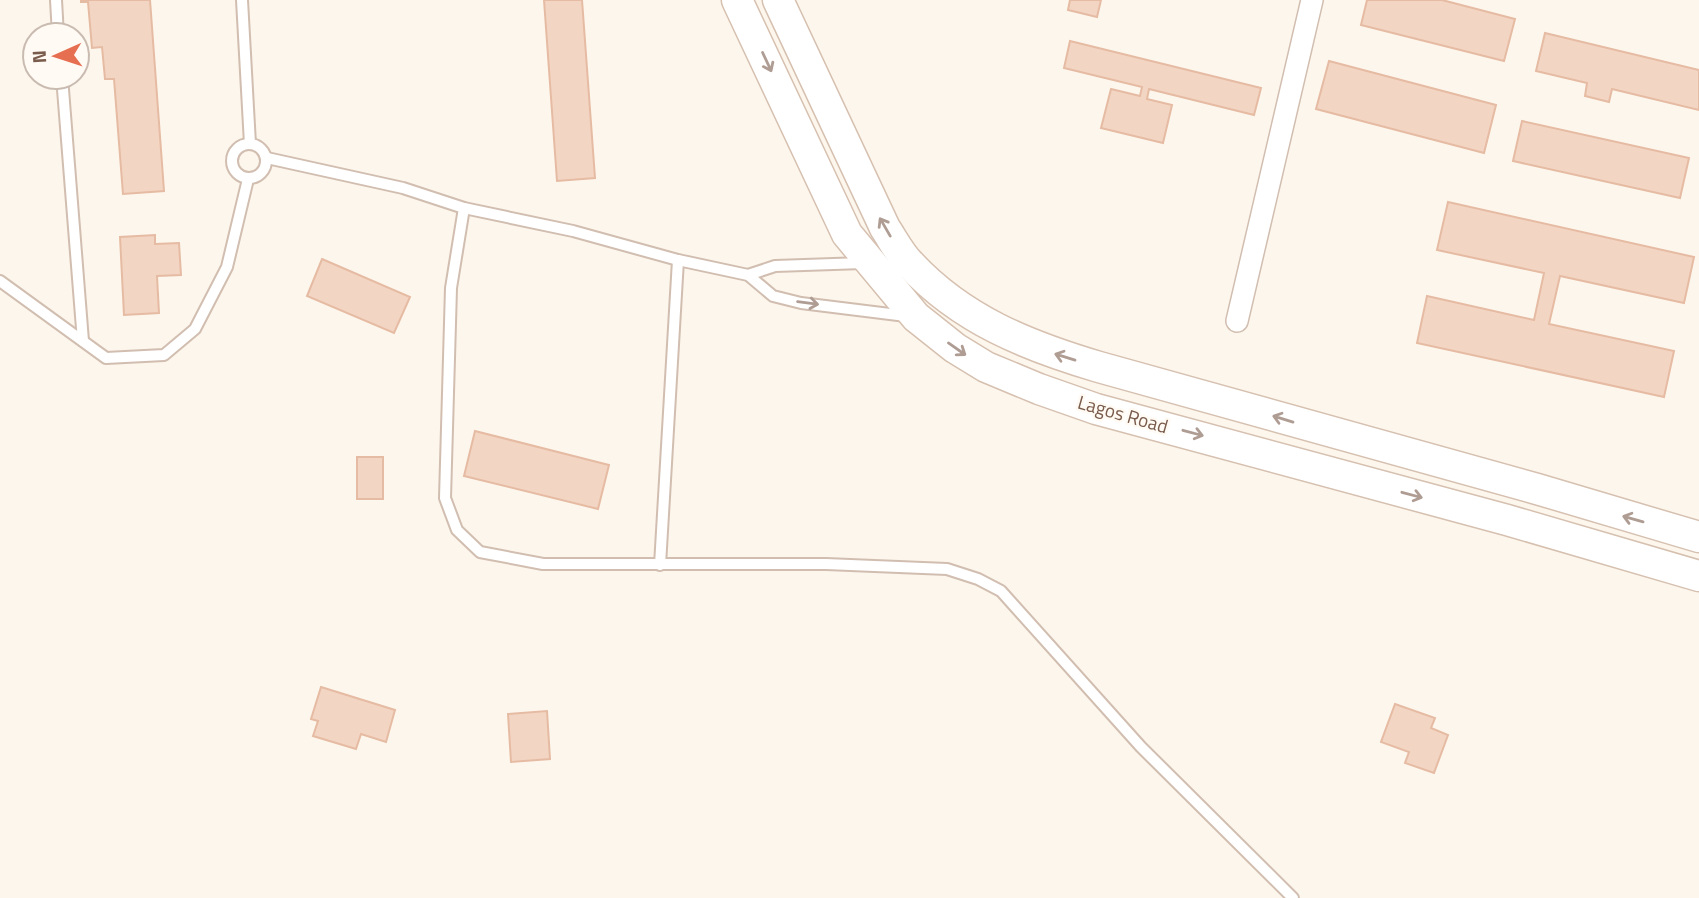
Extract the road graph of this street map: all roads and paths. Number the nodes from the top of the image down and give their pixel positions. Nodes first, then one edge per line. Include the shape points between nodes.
1 (56, 0) edge
2 (242, 0) edge
3 (737, 0) edge
4 (778, 0) edge
5 (1312, 0) edge
6 (57, 21) edge
7 (63, 91) edge
8 (250, 144) junction
9 (267, 158) junction
10 (248, 179) junction
11 (464, 208) junction
12 (678, 260) junction
13 (870, 262) junction
14 (748, 275) junction
15 (0, 281) edge
16 (916, 317) junction
17 (1237, 321) dead end
18 (83, 341) junction
19 (1699, 537) edge
20 (660, 565) junction
21 (1699, 576) edge
22 (1293, 898) edge

1 - 6 lane
2 - 8 lane
3 -> 13 main road, Lagos Road via 847,234
19 -> 4 main road, Lagos Road via 1111,371 1038,349 987,324 939,291 909,263 885,228
5 - 17 street
7 - 18 lane
8 - 9 lane
8 - 10 lane via 232,157 235,172
9 - 10 lane via 262,173
9 - 11 lane via 402,188
10 - 18 lane via 227,267 195,329 164,355 106,358
11 - 12 lane
11 - 20 lane via 452,288 445,438 445,498 457,530 480,552 543,564
12 - 14 lane
12 - 20 lane
13 - 14 lane via 775,266
13 - 16 main road, Lagos Road
14 -> 16 lane via 773,296
15 - 18 lane
16 -> 21 main road, Lagos Road via 986,367 1096,409
20 - 22 lane via 947,569 1001,591 1141,747

